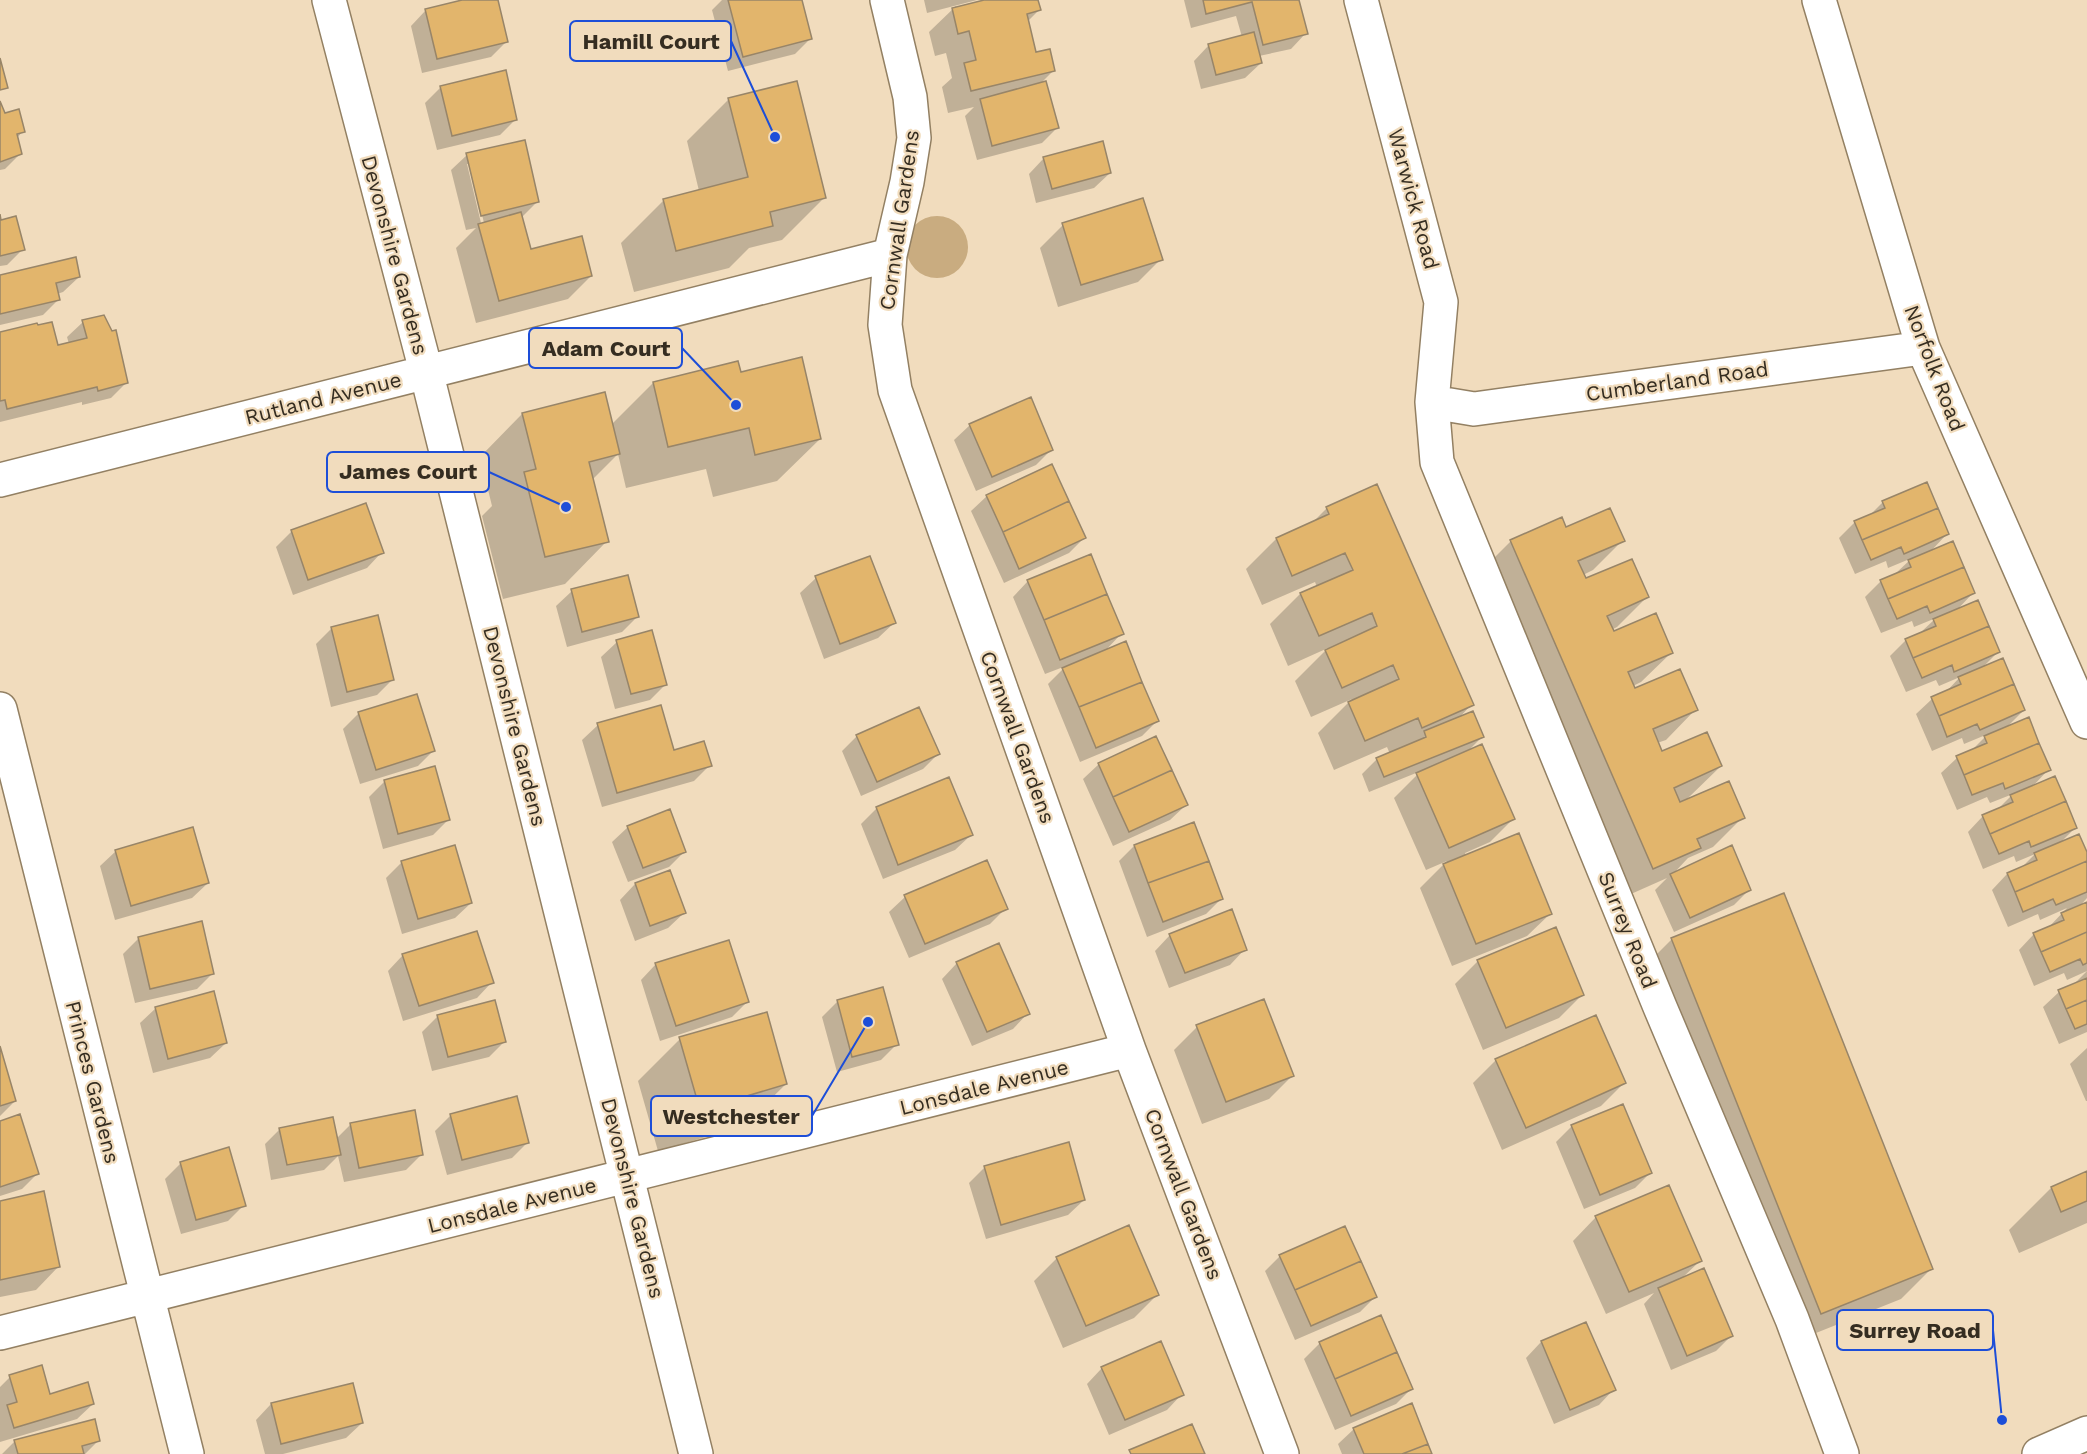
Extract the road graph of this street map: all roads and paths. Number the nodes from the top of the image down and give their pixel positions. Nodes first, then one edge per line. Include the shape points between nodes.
1 (329, 0) edge
2 (887, 0) edge
3 (1361, 0) edge
4 (1819, 0) edge
5 (890, 255) junction
6 (1923, 348) junction
7 (426, 371) junction
8 (1432, 402) junction
9 (0, 480) edge
10 (0, 709) edge
11 (2087, 722) edge
12 (1129, 1050) junction
13 (627, 1176) junction
14 (147, 1297) junction
15 (0, 1333) edge
16 (2087, 1434) edge
17 (187, 1454) edge
18 (696, 1454) edge
19 (1282, 1454) edge
20 (1842, 1454) edge
21 (2039, 1454) edge

1 - 7 street, Devonshire Gardens
2 - 5 street, Cornwall Gardens via 910,97 914,138
3 - 8 street, Warwick Road via 1441,302
4 - 6 street, Norfolk Road
5 - 7 street, Rutland Avenue
5 - 12 street, Cornwall Gardens via 885,325 895,390
6 - 8 street, Cumberland Road via 1474,409
6 - 11 street, Norfolk Road
7 - 9 street, Rutland Avenue
7 - 13 street, Devonshire Gardens
8 - 20 street, Surrey Road via 1437,462 1792,1319
10 - 14 street, Princes Gardens
12 - 13 street, Lonsdale Avenue
12 - 19 street, Cornwall Gardens
13 - 14 street, Lonsdale Avenue
13 - 18 street, Devonshire Gardens
14 - 15 street, Lonsdale Avenue
14 - 17 street, Princes Gardens
16 - 21 street

